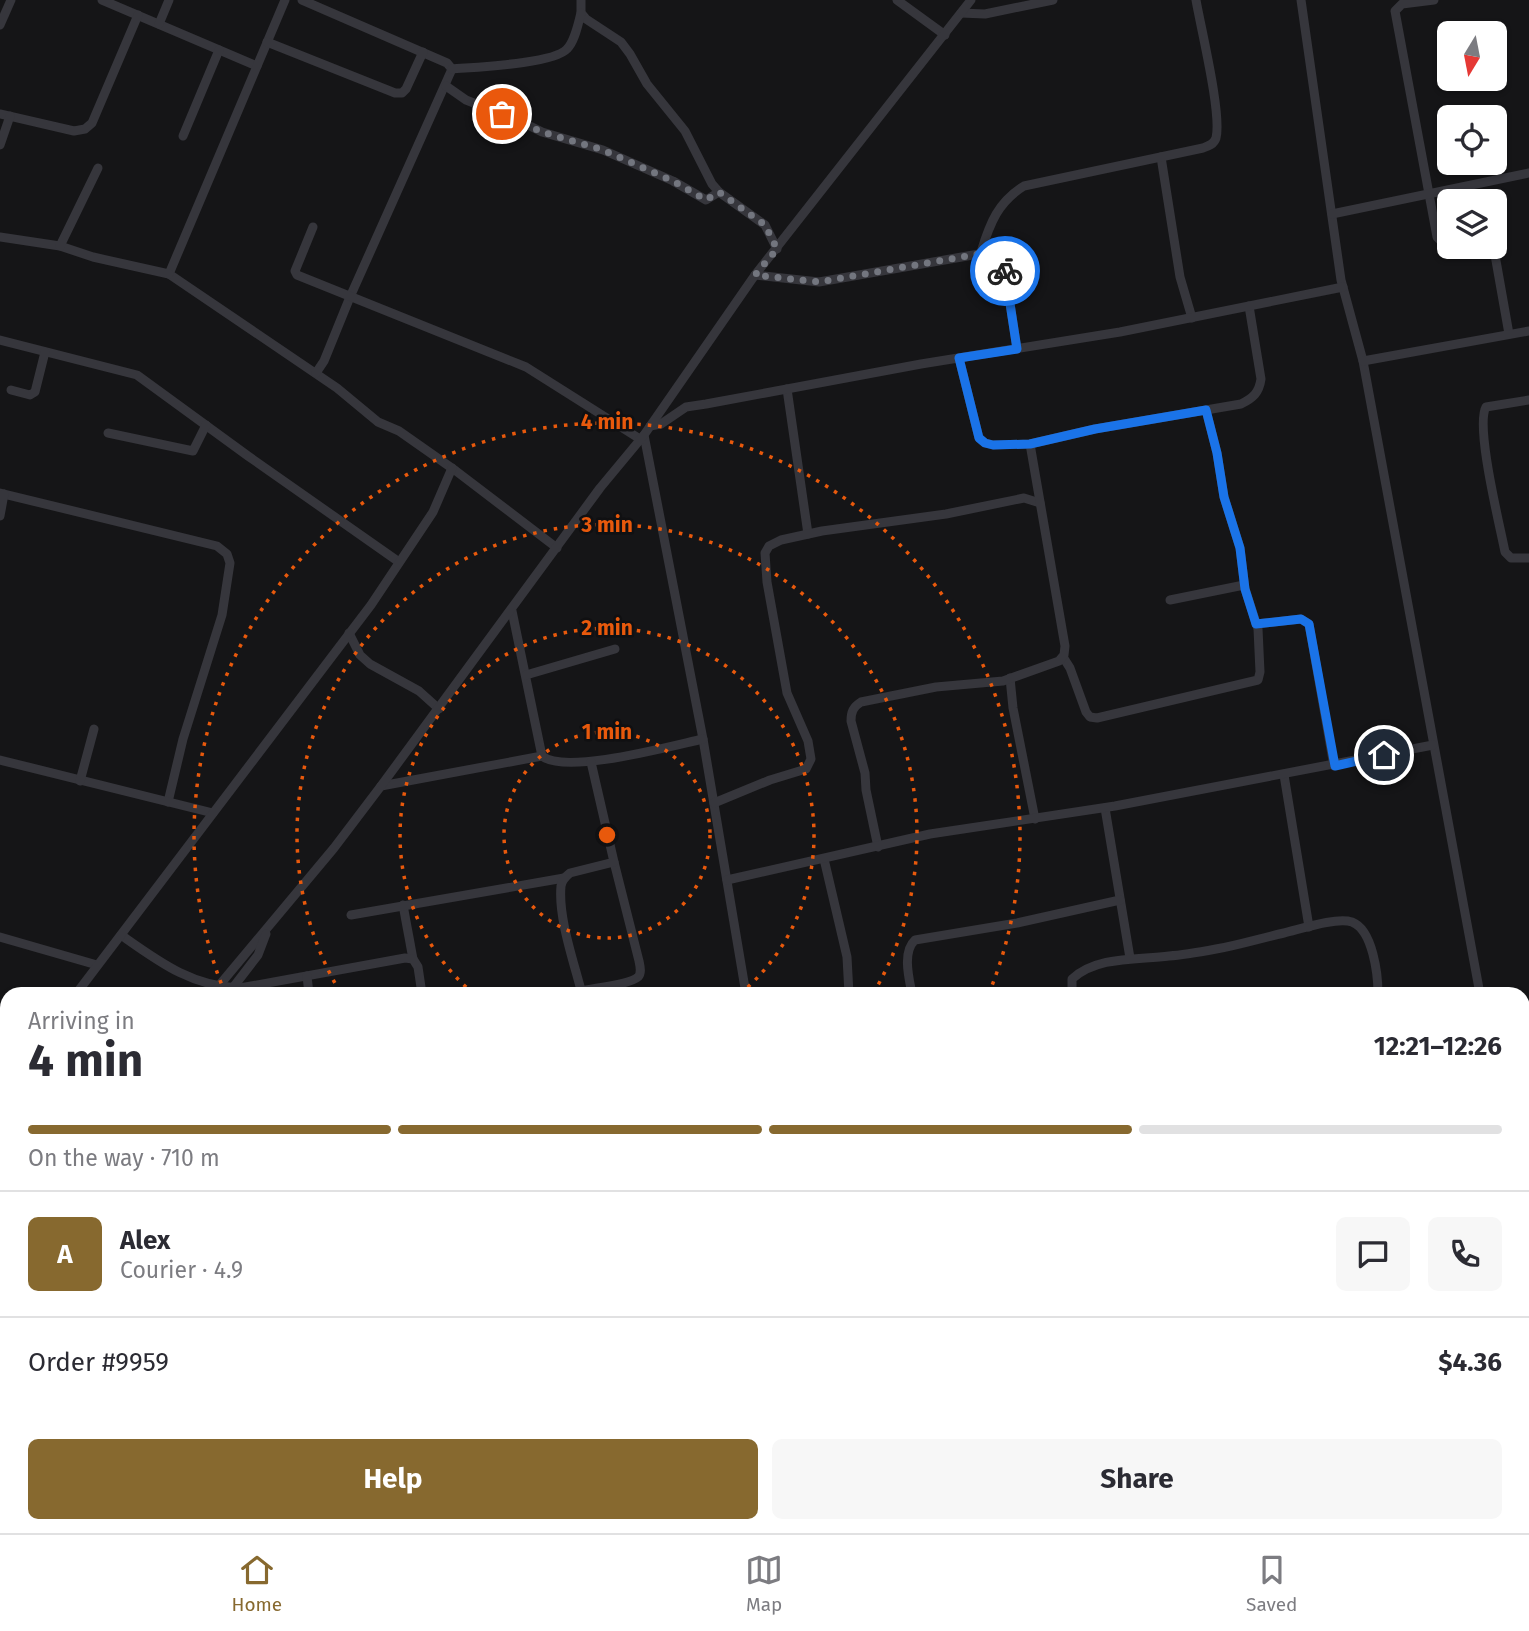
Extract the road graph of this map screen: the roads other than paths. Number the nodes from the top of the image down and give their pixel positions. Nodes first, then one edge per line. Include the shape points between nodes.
1 (11, 0) edge
2 (102, 0) edge
3 (169, 0) edge
4 (285, 0) edge
5 (302, 0) edge
6 (897, 0) edge
7 (971, 0) edge
8 (1053, 0) edge
9 (1196, 0) edge
10 (1301, 0) edge
11 (1434, 0) edge
12 (579, 1) edge
13 (581, 13) junction
14 (961, 13) junction
15 (138, 15) junction
16 (159, 24) junction
17 (0, 25) edge
18 (945, 35) junction
19 (267, 42) junction
20 (219, 50) junction
21 (423, 52) junction
22 (257, 66) junction
23 (452, 69) junction
24 (446, 86) junction
25 (5, 115) edge
26 (183, 136) dead end
27 (0, 145) edge
28 (1161, 157) junction
29 (98, 168) dead end
30 (1529, 173) edge
31 (719, 192) junction
32 (1427, 194) junction
33 (1332, 214) junction
34 (313, 227) dead end
35 (0, 237) edge
36 (1437, 237) edge
37 (60, 246) junction
38 (777, 249) junction
39 (981, 252) junction
40 (1496, 259) edge
41 (169, 274) junction
42 (755, 275) junction
43 (1343, 288) junction
44 (350, 297) junction
45 (1249, 306) junction
46 (1192, 318) junction
47 (1529, 331) edge
48 (1509, 334) junction
49 (0, 340) edge
50 (1017, 349) junction
51 (46, 352) junction
52 (959, 358) junction
53 (1363, 361) junction
54 (316, 373) junction
55 (788, 389) junction
56 (11, 390) dead end
57 (1529, 400) edge
58 (1206, 410) junction
59 (206, 425) junction
60 (650, 426) junction
61 (108, 433) dead end
62 (642, 437) junction
63 (1030, 444) junction
64 (452, 468) junction
65 (1036, 478) junction
66 (2, 493) edge
67 (1024, 498) junction
68 (1040, 503) junction
69 (0, 516) edge
70 (808, 534) junction
71 (557, 548) junction
72 (1529, 558) edge
73 (399, 562) junction
74 (1244, 586) junction
75 (1170, 600) dead end
76 (512, 611) junction
77 (1256, 624) junction
78 (349, 633) junction
79 (615, 649) dead end
80 (1063, 657) junction
81 (526, 675) junction
82 (1010, 678) junction
83 (439, 709) junction
84 (94, 729) dead end
85 (703, 739) junction
86 (1433, 746) junction
87 (542, 756) junction
88 (0, 760) edge
89 (591, 762) junction
90 (1335, 766) junction
91 (1284, 775) junction
92 (80, 781) junction
93 (381, 786) junction
94 (167, 802) junction
95 (714, 803) junction
96 (1105, 808) junction
97 (212, 813) junction
98 (1035, 819) junction
99 (877, 847) junction
100 (824, 859) junction
101 (614, 862) junction
102 (564, 878) junction
103 (727, 880) junction
104 (1121, 900) junction
105 (403, 905) junction
106 (351, 915) dead end
107 (269, 926) junction
108 (1309, 927) junction
109 (121, 934) junction
110 (0, 937) edge
111 (1130, 958) junction
112 (413, 959) junction
113 (97, 965) junction
114 (307, 976) junction
115 (81, 987) edge
116 (207, 987) edge
117 (218, 987) edge
118 (233, 987) edge
119 (251, 987) edge
120 (308, 987) edge
121 (421, 987) edge
122 (580, 987) edge
123 (603, 987) edge
124 (745, 987) edge
125 (849, 987) edge
126 (911, 987) edge
127 (1072, 987) edge
128 (1377, 987) edge
129 (1479, 987) edge

1 - 17 street
2 - 15 street
3 - 16 street
4 - 19 street
5 - 21 street
6 - 18 street
7 - 14 street
8 - 14 street via 985,15
9 - 28 street via 1216,111 1216,138 1203,148
10 - 33 street
11 - 32 street via 1402,4 1395,11
12 - 13 street
13 - 23 street via 570,46 563,53 519,63
13 - 31 street via 621,42 685,131
14 - 18 street
15 - 16 street
15 - 25 street via 92,123 85,129 74,131
16 - 20 street
18 - 38 street
19 - 21 street via 395,93 406,89
19 - 22 street
20 - 22 street
20 - 26 street
21 - 23 street
22 - 41 street
23 - 24 street
24 - 31 street via 466,100 542,132 603,150 706,200
24 - 44 street
25 - 27 street
28 - 39 street via 1024,186 998,211
28 - 46 street via 1180,277
29 - 37 street
30 - 32 street
31 - 38 street via 765,225
32 - 33 street
32 - 36 street
33 - 43 street
34 - 44 street via 297,275
35 - 37 street
37 - 41 street
38 - 42 street
39 - 42 street via 819,282
39 - 50 street via 997,254 1004,264
40 - 48 street
41 - 54 street
42 - 60 street
43 - 45 street
43 - 53 street
44 - 54 street
44 - 62 street via 527,367
45 - 46 street
45 - 58 street via 1260,389 1241,404
46 - 50 street
47 - 48 street
48 - 53 street
49 - 51 street
50 - 52 street
51 - 56 street via 35,393
51 - 59 street via 138,375
52 - 55 street
52 - 63 street via 979,438 993,445
53 - 86 street
54 - 64 street via 378,422
55 - 60 street via 686,408
55 - 70 street
57 - 72 street via 1486,407 1482,415 1505,552 1511,558
58 - 63 street
58 - 74 street via 1240,548
59 - 61 street via 193,451
59 - 73 street
60 - 62 street
62 - 71 street
62 - 85 street
63 - 65 street
64 - 71 street
64 - 73 street via 433,512
65 - 67 street
65 - 68 street
66 - 69 street
66 - 94 street via 217,546 227,554 230,563 222,615
67 - 68 street
67 - 70 street
68 - 80 street via 1065,646
70 - 95 street via 781,540 765,553 787,693 804,729 810,765
71 - 76 street
73 - 78 street
74 - 75 street
74 - 77 street
76 - 81 street
76 - 83 street
77 - 80 street via 1258,680 1097,718 1086,712
77 - 90 street via 1301,619 1309,624
78 - 83 street via 359,655 419,691
78 - 97 street
79 - 81 street
80 - 82 street
81 - 87 street
82 - 98 street
82 - 99 street via 936,687 855,706 851,721
83 - 93 street
84 - 92 street
85 - 89 street
85 - 95 street
86 - 90 street
86 - 129 street
87 - 89 street via 554,763
87 - 93 street
88 - 92 street
89 - 101 street
90 - 91 street
91 - 96 street
91 - 108 street
92 - 94 street
93 - 107 street
94 - 97 street
95 - 103 street
96 - 98 street
96 - 104 street
97 - 109 street
98 - 99 street via 952,830
99 - 100 street
100 - 103 street
100 - 125 street via 847,957
101 - 102 street
101 - 123 street via 640,973 630,981
102 - 105 street
102 - 122 street via 563,914
103 - 124 street
104 - 111 street
104 - 126 street via 915,940 908,954
105 - 106 street
105 - 112 street
107 - 117 street
107 - 118 street via 258,955
108 - 111 street via 1218,949
108 - 128 street via 1348,921 1359,927 1375,960
109 - 113 street
109 - 116 street via 157,961
110 - 113 street
111 - 127 street via 1077,974
112 - 114 street
112 - 121 street
113 - 115 street
114 - 119 street
114 - 120 street

